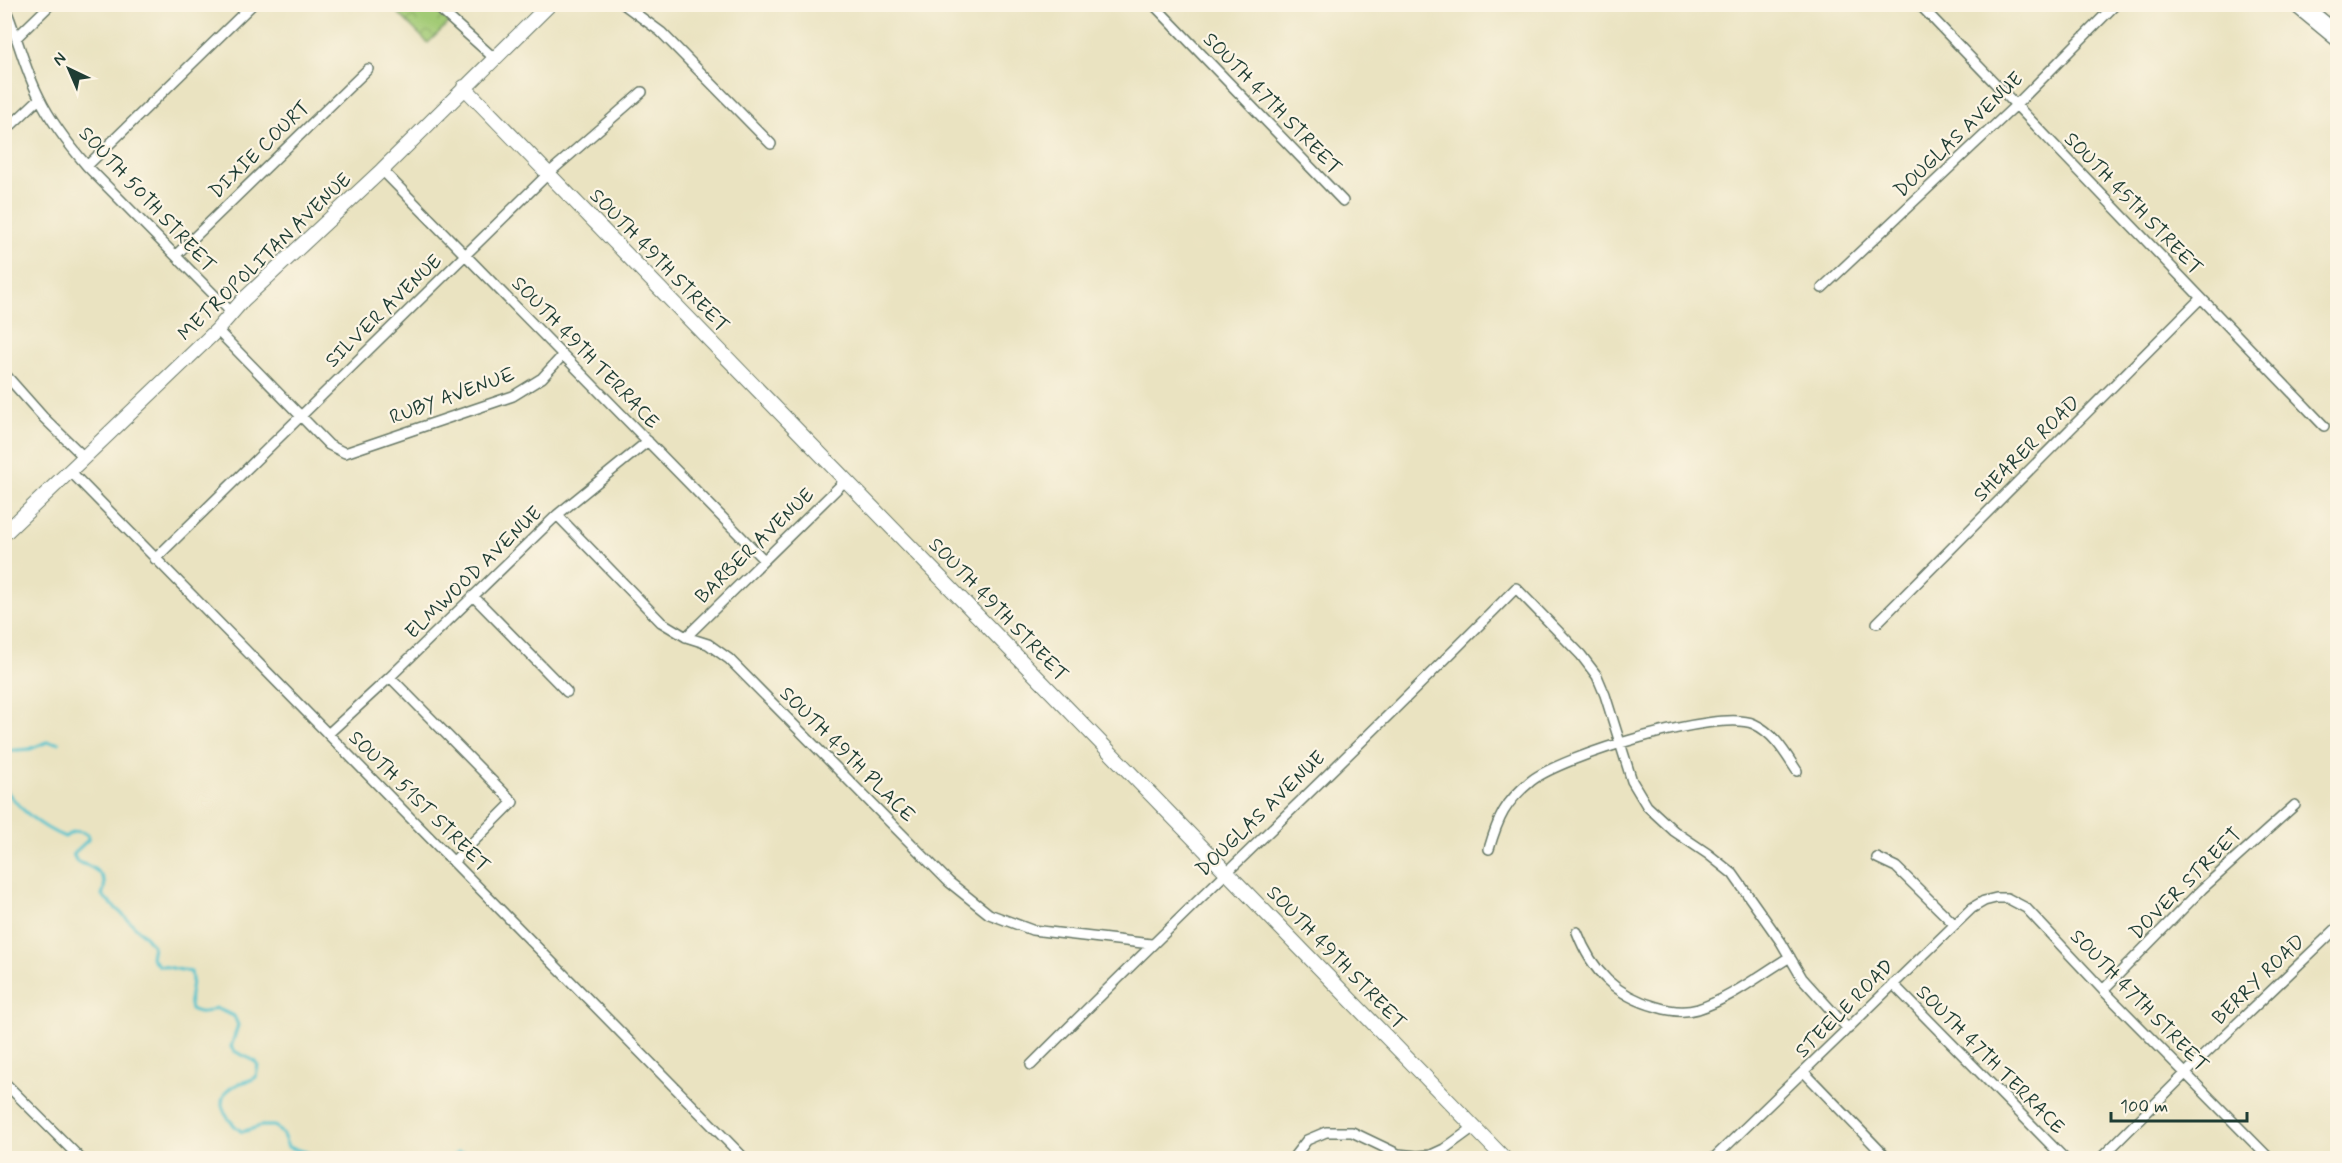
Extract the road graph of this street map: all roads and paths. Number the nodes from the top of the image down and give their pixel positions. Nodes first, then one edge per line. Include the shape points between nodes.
1 (51, 4) edge
2 (253, 4) edge
3 (434, 4) edge
4 (550, 4) edge
5 (622, 4) edge
6 (1153, 4) edge
7 (1918, 4) edge
8 (2116, 4) edge
9 (2298, 4) edge
10 (4, 5) edge
11 (17, 37) junction
12 (2337, 37) edge
13 (494, 58) junction
14 (368, 69) dead end
15 (464, 87) junction
16 (642, 92) dead end
17 (39, 99) junction
18 (2015, 106) junction
19 (4, 132) edge
20 (771, 144) dead end
21 (87, 166) junction
22 (382, 170) junction
23 (549, 173) junction
24 (1343, 201) dead end
25 (176, 255) junction
26 (465, 255) junction
27 (1822, 288) dead end
28 (2200, 299) junction
29 (232, 313) junction
30 (217, 330) junction
31 (563, 355) junction
32 (4, 373) edge
33 (301, 416) junction
34 (2324, 426) dead end
35 (648, 441) junction
36 (84, 457) junction
37 (70, 471) junction
38 (846, 480) junction
39 (557, 515) junction
40 (4, 534) edge
41 (155, 559) junction
42 (764, 560) junction
43 (473, 596) junction
44 (1877, 623) dead end
45 (686, 637) junction
46 (390, 677) junction
47 (567, 692) dead end
48 (328, 734) junction
49 (1619, 744) junction
50 (1797, 771) dead end
51 (2295, 805) dead end
52 (1489, 849) dead end
53 (1876, 858) dead end
54 (454, 861) junction
55 (1227, 871) junction
56 (2007, 898) joint
57 (1954, 924) junction
58 (2337, 927) edge
59 (1577, 932) dead end
60 (1151, 944) junction
61 (1790, 957) junction
62 (1893, 984) junction
63 (2103, 990) junction
64 (1848, 1029) junction
65 (1031, 1065) dead end
66 (1804, 1072) junction
67 (2187, 1073) junction
68 (4, 1082) edge
69 (1474, 1127) junction
70 (80, 1158) edge
71 (744, 1158) edge
72 (1293, 1158) edge
73 (1504, 1158) edge
74 (1714, 1158) edge
75 (1887, 1158) edge
76 (2064, 1158) edge
77 (2101, 1158) edge
78 (2269, 1158) edge

1 - 11 street
2 - 21 street
3 - 13 street
4 - 13 street, METROPOLITAN AVENUE
5 - 20 street via 661,32
6 - 24 street, SOUTH 47TH STREET
7 - 18 street, SOUTH 45TH STREET
8 - 18 street, DOUGLAS AVENUE
9 - 12 highway
10 - 11 street, SOUTH 50TH STREET
11 - 17 street, SOUTH 50TH STREET
13 - 15 street, METROPOLITAN AVENUE
14 - 25 street, DIXIE COURT
15 - 22 street, METROPOLITAN AVENUE
15 - 23 street, SOUTH 49TH STREET
16 - 23 street, SILVER AVENUE
17 - 19 street
17 - 21 street, SOUTH 50TH STREET
18 - 27 street, DOUGLAS AVENUE
18 - 28 street, SOUTH 45TH STREET
21 - 25 street, SOUTH 50TH STREET
22 - 26 street, SOUTH 49TH TERRACE
22 - 29 street, METROPOLITAN AVENUE
23 - 26 street, SILVER AVENUE
23 - 38 street, SOUTH 49TH STREET
25 - 29 street, SOUTH 50TH STREET
26 - 31 street, SOUTH 49TH TERRACE
26 - 33 street, SILVER AVENUE
28 - 34 street, SOUTH 45TH STREET
28 - 44 street, SHEARER ROAD
29 - 30 street, METROPOLITAN AVENUE
30 - 33 street
30 - 36 street, METROPOLITAN AVENUE
31 - 33 street, RUBY AVENUE via 542,378 513,396 345,453 329,445
31 - 35 street, SOUTH 49TH TERRACE
32 - 36 street
33 - 41 street, SILVER AVENUE
35 - 39 street, ELMWOOD AVENUE
35 - 42 street, SOUTH 49TH TERRACE
36 - 37 street, METROPOLITAN AVENUE
37 - 40 street, METROPOLITAN AVENUE
37 - 41 street, SOUTH 51ST STREET
38 - 42 street, BARBER AVENUE
38 - 55 street, SOUTH 49TH STREET
39 - 43 street, ELMWOOD AVENUE
39 - 45 street, SOUTH 49TH PLACE via 661,622
41 - 48 street, SOUTH 51ST STREET
42 - 45 street, BARBER AVENUE
43 - 46 street, ELMWOOD AVENUE
43 - 47 street
45 - 60 street, SOUTH 49TH PLACE via 708,644 729,659 949,882 990,914 1032,930
46 - 48 street, ELMWOOD AVENUE
46 - 54 street via 513,802
48 - 54 street, SOUTH 51ST STREET
49 - 50 street via 1704,722 1738,720 1766,731 1781,745
49 - 52 street via 1568,761 1532,781 1506,806
49 - 55 street, DOUGLAS AVENUE via 1597,676 1516,588
49 - 61 street via 1632,781 1647,806 1733,874
51 - 63 street, DOVER STREET via 2202,889
53 - 57 street via 1896,867
54 - 71 street, SOUTH 51ST STREET
55 - 60 street, DOUGLAS AVENUE
55 - 69 street, SOUTH 49TH STREET
56 - 57 street, STEELE ROAD via 1984,901
56 - 63 street, SOUTH 47TH STREET via 2026,908
57 - 62 street, STEELE ROAD
58 - 67 street, BERRY ROAD
59 - 61 street via 1584,950 1620,993 1675,1012 1707,1005
60 - 65 street, DOUGLAS AVENUE
61 - 64 street via 1802,978
62 - 64 street, STEELE ROAD
62 - 76 street, SOUTH 47TH TERRACE
63 - 67 street, SOUTH 47TH STREET
64 - 66 street, STEELE ROAD
66 - 74 street, STEELE ROAD
66 - 75 street
67 - 77 street, BERRY ROAD
67 - 78 street, SOUTH 47TH STREET
68 - 70 street
69 - 72 street via 1431,1155 1398,1154 1353,1132 1326,1132 1307,1140
69 - 73 street, SOUTH 49TH STREET

